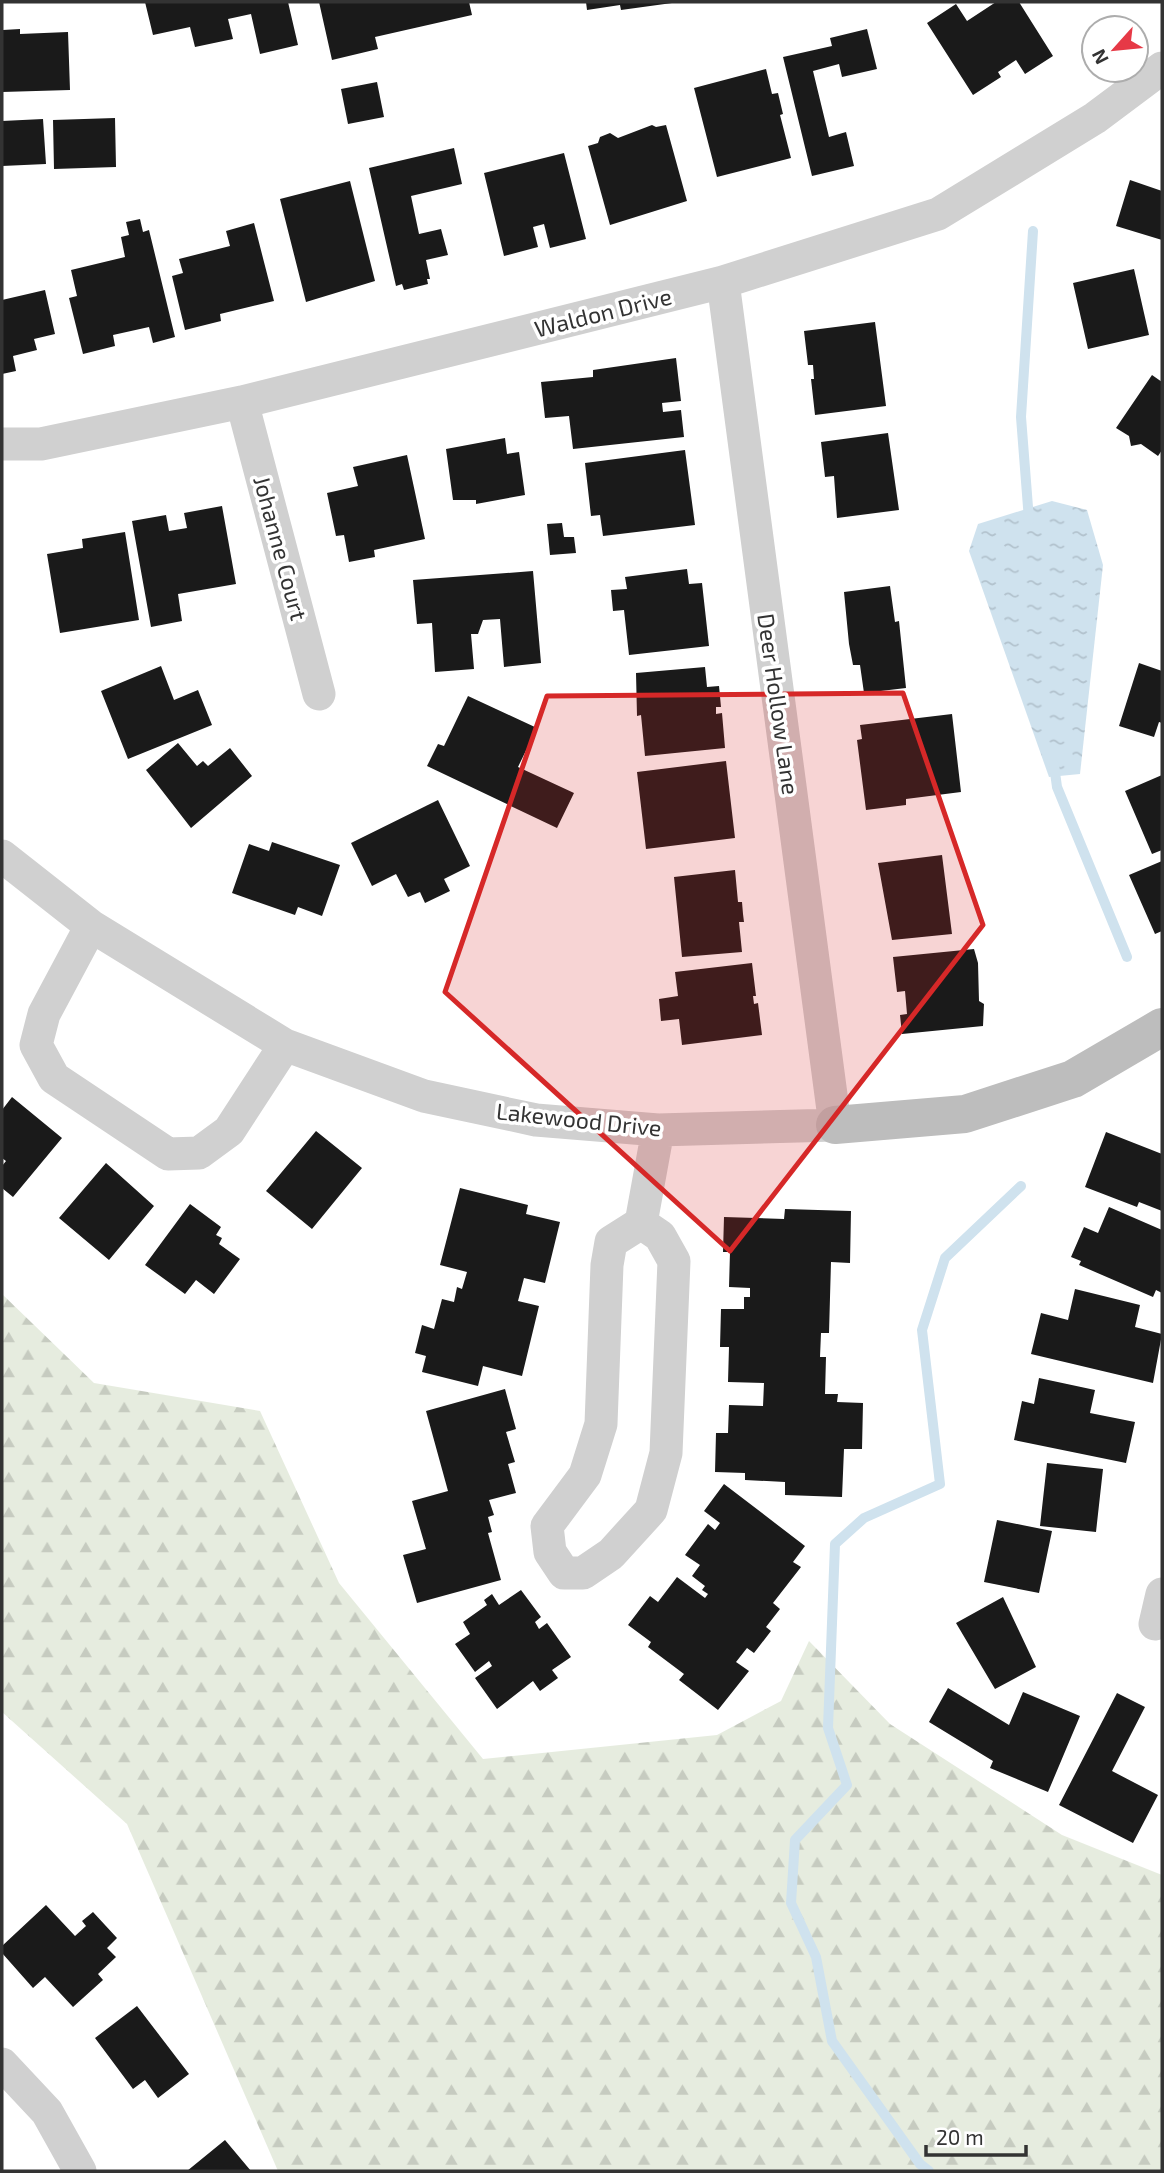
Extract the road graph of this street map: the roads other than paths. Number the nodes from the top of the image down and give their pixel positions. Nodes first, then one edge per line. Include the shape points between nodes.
1 (1162, 68) edge
2 (723, 282) junction
3 (242, 402) junction
4 (2, 444) edge
5 (319, 694) dead end
6 (2, 856) edge
7 (91, 926) junction
8 (1162, 1027) edge
9 (285, 1045) junction
10 (835, 1125) junction
11 (658, 1130) junction
12 (642, 1223) junction
13 (2, 2064) edge
14 (80, 2171) edge

1 - 2 street, Waldon Drive via 1095,118 938,214
2 - 3 street, Waldon Drive
2 - 10 street, Deer Hollow Lane
3 - 4 street, Waldon Drive via 41,444
3 - 5 street, Johanne Court
6 - 7 street, Lakewood Drive
7 - 9 street, Lakewood Drive
7 - 9 street via 44,1014 36,1045 54,1078 168,1154 199,1153 229,1131
8 - 10 street, Lakewood Drive via 1073,1079 965,1114
9 - 11 street, Lakewood Drive via 424,1097 536,1120
10 - 11 street, Lakewood Drive
11 - 12 street
12 - 12 street via 611,1242 601,1424 585,1475 547,1526 550,1552 564,1573 583,1573 611,1554 650,1510 666,1453 674,1261 660,1236
13 - 14 street via 47,2112

